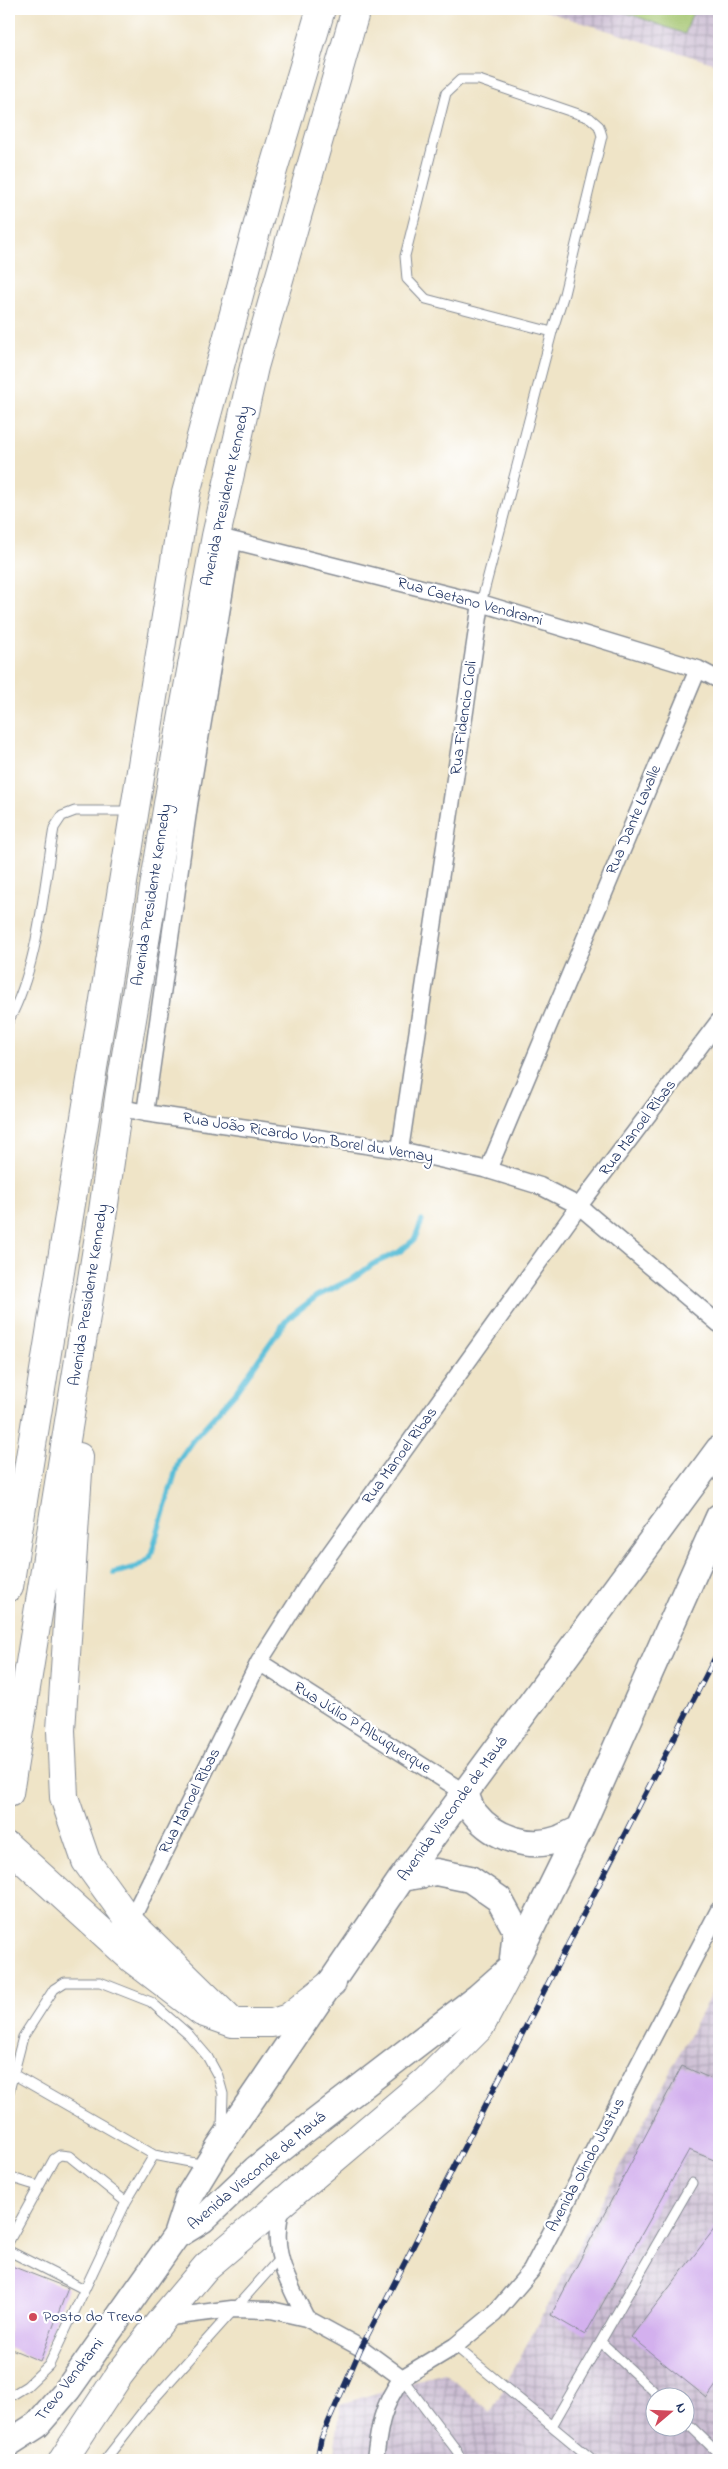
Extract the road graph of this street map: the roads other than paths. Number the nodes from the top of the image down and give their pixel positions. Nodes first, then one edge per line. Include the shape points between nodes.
1 (322, 9) edge
2 (356, 9) edge
3 (552, 332) junction
4 (225, 538) junction
5 (481, 604) junction
6 (698, 669) junction
7 (719, 680) edge
8 (134, 811) junction
9 (9, 1020) edge
10 (719, 1021) edge
11 (118, 1107) junction
12 (145, 1113) junction
13 (400, 1150) junction
14 (488, 1170) junction
15 (579, 1206) junction
16 (103, 1212) junction
17 (719, 1324) edge
18 (719, 1449) edge
19 (719, 1517) edge
20 (9, 1586) edge
21 (259, 1662) junction
22 (9, 1793) edge
23 (465, 1793) junction
24 (580, 1829) junction
25 (9, 1847) edge
26 (402, 1878) junction
27 (719, 1910) edge
28 (130, 1922) junction
29 (512, 1967) junction
30 (332, 1983) junction
31 (233, 2023) junction
32 (13, 2074) junction
33 (9, 2091) edge
34 (154, 2156) junction
35 (213, 2156) junction
36 (9, 2177) edge
37 (692, 2183) dead end
38 (38, 2186) junction
39 (283, 2200) junction
40 (126, 2202) junction
41 (176, 2236) junction
42 (9, 2241) edge
43 (9, 2251) edge
44 (281, 2257) junction
45 (84, 2289) junction
46 (232, 2309) junction
47 (163, 2318) junction
48 (306, 2318) junction
49 (601, 2342) junction
50 (455, 2346) junction
51 (402, 2378) junction
52 (648, 2386) edge
53 (9, 2397) edge
54 (552, 2426) junction
55 (696, 2432) edge
56 (9, 2443) edge
57 (719, 2454) edge
58 (63, 2460) edge
59 (105, 2460) edge
60 (375, 2460) edge
61 (461, 2460) edge
62 (593, 2460) edge

1 - 8 highway, Avenida Presidente Kennedy via 267,190 186,492
2 - 4 highway, Avenida Presidente Kennedy via 254,367
3 - 3 lane, Rua Fidencio Cioli via 602,136 599,126 590,118 479,80 460,80 446,93 405,256 407,279 426,299
3 - 5 lane, Rua Fidencio Cioli
4 - 5 street, Rua Caetano Vendrami
4 - 11 highway, Avenida Presidente Kennedy via 182,720
4 - 12 street
5 - 6 street, Rua Caetano Vendrami
5 - 13 street, Rua Fidencio Cioli
6 - 7 street, Rua Caetano Vendrami
6 - 14 street, Rua Dante Lavalle
8 - 9 lane via 75,811 62,816 54,828 31,960 20,999
8 - 20 highway, Avenida Presidente Kennedy
10 - 15 street, Rua Manoel Ribas
11 - 12 street, Rua João Ricardo Von Borel du Vernay
11 - 16 highway, Avenida Presidente Kennedy
12 - 13 street, Rua João Ricardo Von Borel du Vernay
13 - 14 street, Rua João Ricardo Von Borel du Vernay
14 - 15 street, Rua João Ricardo Von Borel du Vernay via 540,1186
15 - 17 street, Rua João Ricardo Von Borel du Vernay
15 - 21 street, Rua Manoel Ribas via 311,1580
16 - 22 highway, Avenida Presidente Kennedy
16 - 28 highway via 84,1377 61,1730 62,1768 64,1797 86,1861
18 - 23 main road, Avenida Visconde de Mauá
19 - 24 main road, Avenida Visconde de Mauá
21 - 23 street, Rua Júlio P Albuquerque
21 - 28 street, Rua Manoel Ribas
23 - 24 main road via 473,1812 487,1827 509,1839 533,1843 558,1840
23 - 26 main road, Avenida Visconde de Mauá
24 - 29 main road, Avenida Visconde de Mauá
25 - 31 highway via 131,1958 202,2012
26 - 29 main road via 436,1872 470,1879 499,1899 516,1930
26 - 30 main road, Avenida Visconde de Mauá
27 - 50 street, Avenida Olindo Justus via 531,2271 494,2314
28 - 31 highway
29 - 39 highway via 480,2026 426,2081
29 - 41 main road, Avenida Visconde de Mauá via 478,1997 271,2157 202,2220
30 - 31 highway via 288,2018 272,2023
30 - 35 main road, Avenida Visconde de Mauá
32 - 33 lane
32 - 34 lane
32 - 35 lane via 23,2037 54,1989 65,1982 84,1981 100,1982 128,1991 151,2002 189,2035 218,2076 223,2094 223,2116
34 - 35 lane
34 - 40 lane
35 - 41 main road, Avenida Visconde de Mauá via 189,2196
36 - 38 lane
37 - 49 lane
38 - 40 lane via 54,2159 60,2155 69,2156
38 - 42 lane
39 - 44 street via 277,2232
39 - 47 highway via 206,2267
40 - 45 lane
41 - 56 main road, Trevo Vendrami via 68,2389 37,2425
43 - 45 lane
44 - 46 lane
44 - 48 street via 291,2288
45 - 53 lane via 49,2365 27,2386
46 - 47 street
46 - 48 street via 271,2310
46 - 59 lane
47 - 58 highway via 119,2375
48 - 51 street via 361,2348
49 - 52 lane
49 - 54 lane
50 - 51 street, Avenida Olindo Justus
50 - 54 lane
51 - 60 street via 390,2394 380,2420
51 - 61 lane
54 - 62 lane
55 - 57 lane

